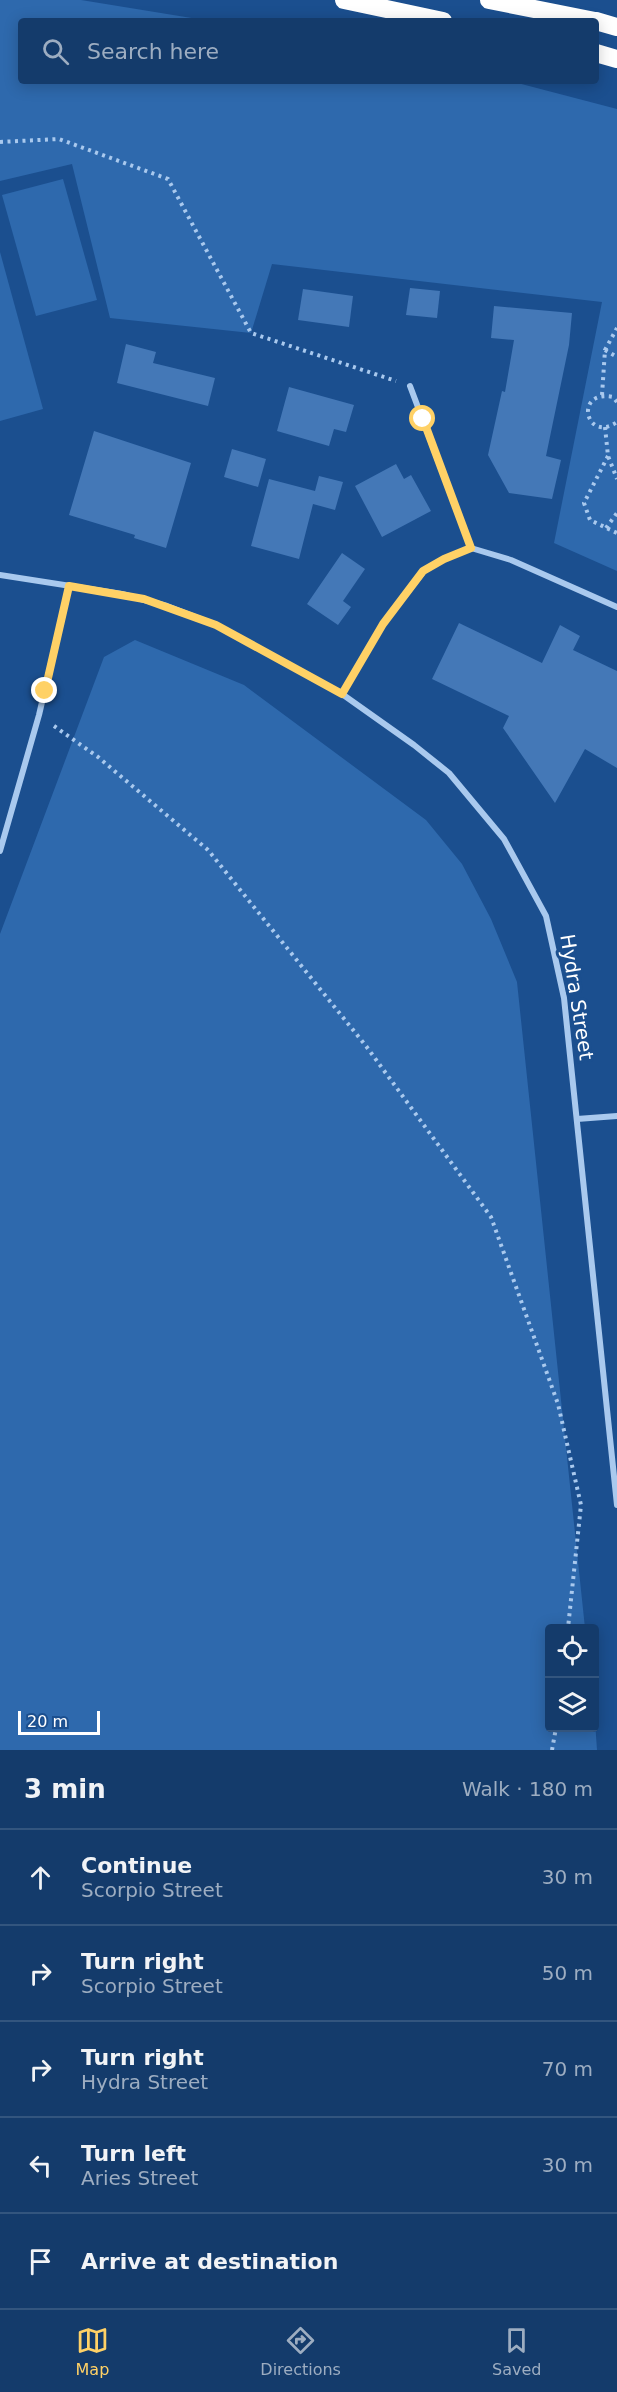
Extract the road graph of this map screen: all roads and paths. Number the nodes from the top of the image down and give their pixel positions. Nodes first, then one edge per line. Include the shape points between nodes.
1 (344, 0) edge
2 (489, 0) edge
3 (429, 18) edge
4 (580, 18) edge
5 (599, 22) edge
6 (617, 27) edge
7 (599, 54) edge
8 (617, 59) edge
9 (0, 142) edge
10 (617, 328) edge
11 (605, 350) junction
12 (617, 357) edge
13 (410, 386) joint
14 (602, 395) junction
15 (617, 402) edge
16 (617, 422) edge
17 (605, 427) junction
18 (608, 456) junction
19 (617, 479) edge
20 (617, 513) edge
21 (606, 528) junction
22 (617, 533) edge
23 (471, 548) junction
24 (0, 576) edge
25 (69, 586) junction
26 (617, 607) edge
27 (342, 694) junction
28 (39, 715) junction
29 (0, 851) edge
30 (617, 1116) edge
31 (577, 1119) junction
32 (616, 1489) edge
33 (617, 1504) edge
34 (569, 1624) edge
35 (555, 1732) edge
36 (552, 1750) edge

1 - 3 highway
2 - 4 highway
5 - 6 highway
7 - 8 highway
9 - 13 path via 59,138 168,179 251,333
10 - 11 path
11 - 12 path
11 - 14 path
13 - 23 street
14 - 15 path
14 - 17 path via 592,401 588,411 594,424
16 - 17 path
17 - 18 path
18 - 19 path
18 - 21 path via 584,503 590,520
20 - 21 path
21 - 22 path
23 - 26 street via 511,560
23 - 27 street via 423,571 383,624
24 - 25 street, Hydra Street
25 - 27 street, Hydra Street via 144,599 216,625
25 - 28 street
27 - 31 street, Hydra Street via 449,773 504,839 529,883 546,916 559,969
28 - 29 street
28 - 34 path via 98,757 208,850 366,1046 491,1217 558,1404 581,1505
30 - 31 street
31 - 32 street, Hydra Street
32 - 33 street, Hydra Street
35 - 36 path

